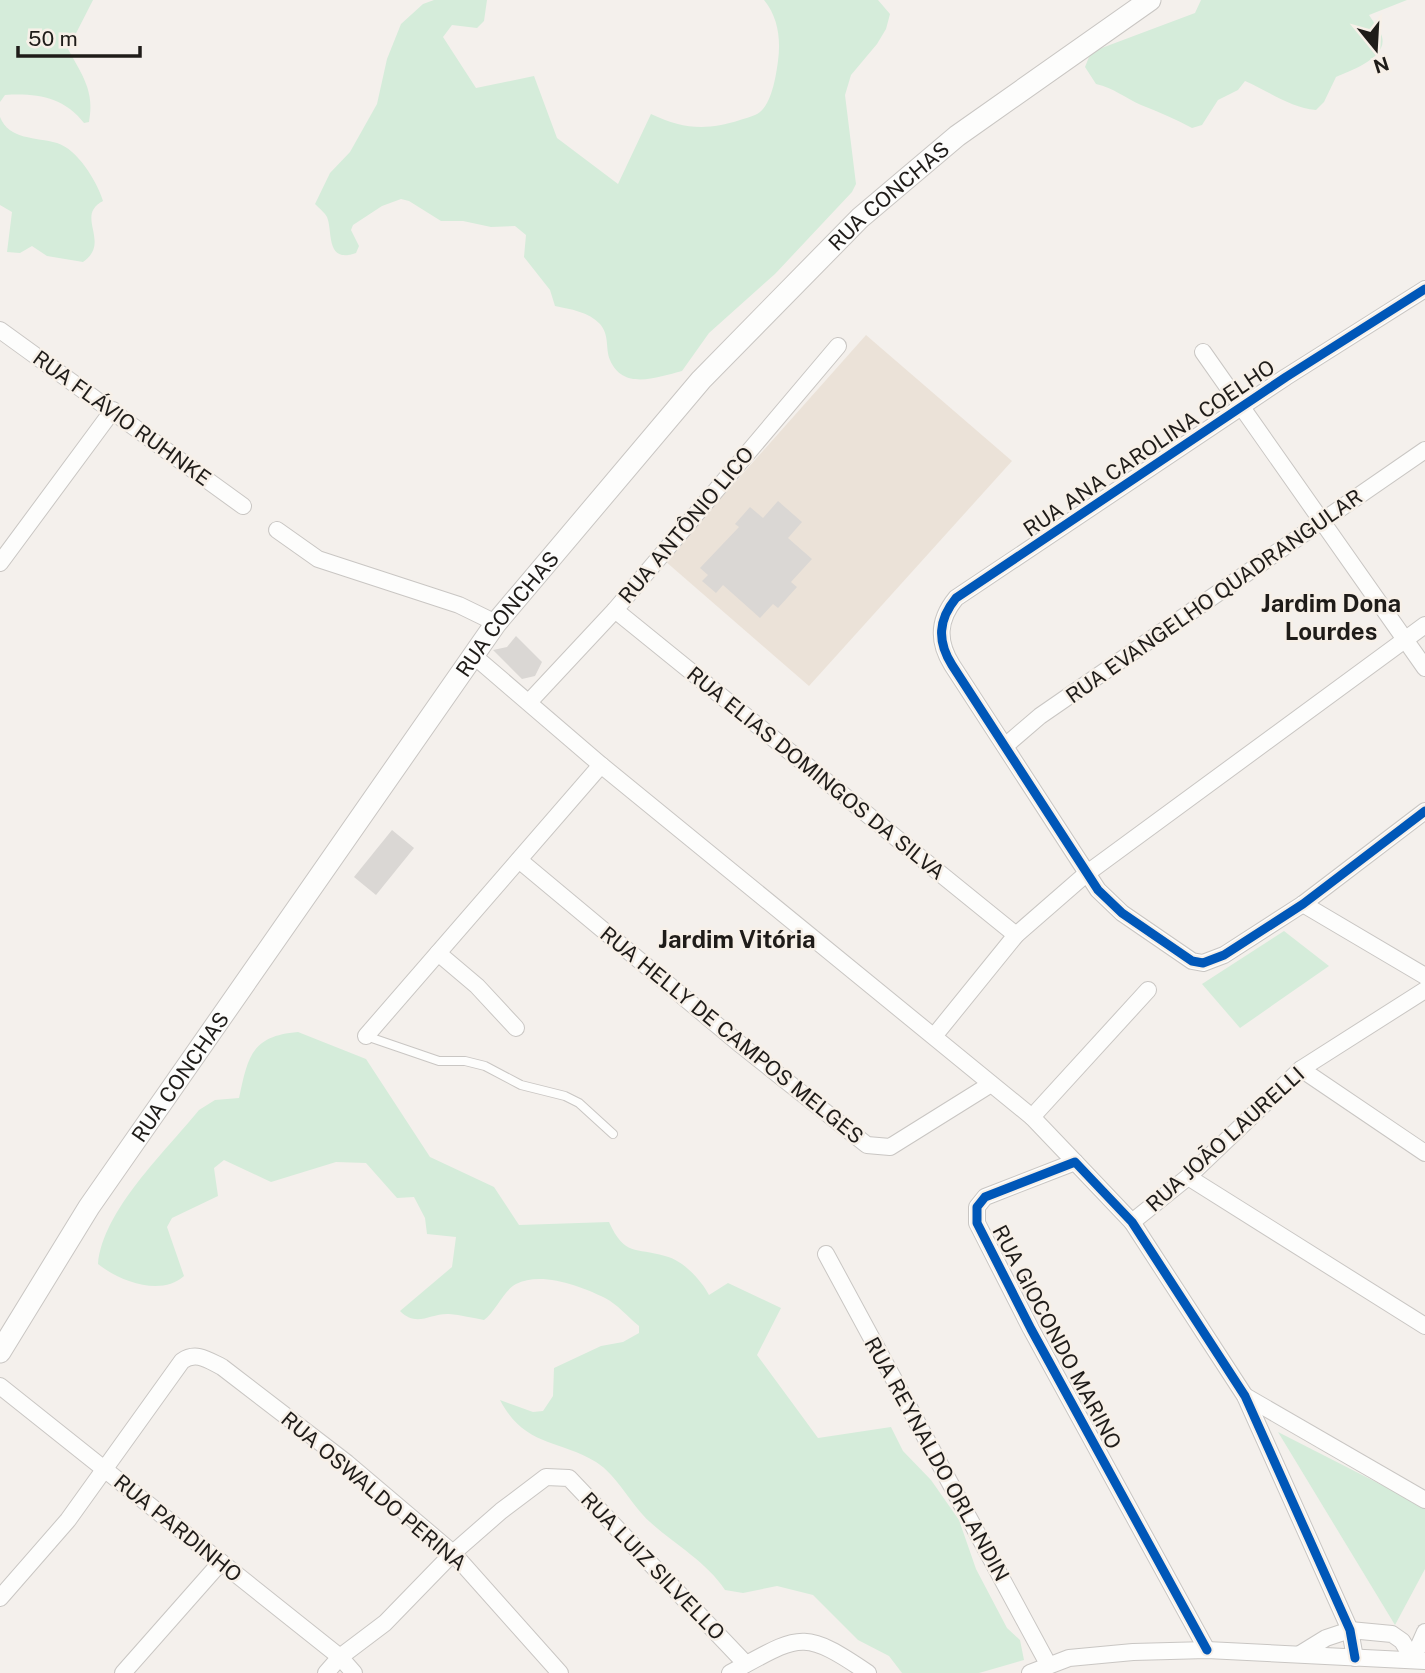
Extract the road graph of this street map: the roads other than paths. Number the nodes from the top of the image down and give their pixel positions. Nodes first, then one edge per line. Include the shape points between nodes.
1 (1150, 0) edge
2 (1425, 289) edge
3 (0, 330) edge
4 (838, 346) dead end
5 (1203, 352) dead end
6 (1242, 407) junction
7 (113, 410) junction
8 (1425, 450) edge
9 (243, 506) dead end
10 (1322, 521) junction
11 (277, 530) dead end
12 (0, 563) edge
13 (615, 610) junction
14 (496, 623) junction
15 (1425, 625) edge
16 (1404, 639) junction
17 (474, 656) junction
18 (1425, 668) edge
19 (530, 701) junction
20 (1005, 746) junction
21 (601, 765) junction
22 (1425, 811) edge
23 (519, 860) junction
24 (1086, 874) junction
25 (1303, 904) junction
26 (1016, 935) junction
27 (438, 953) junction
28 (1425, 976) edge
29 (1425, 989) edge
30 (1148, 990) dead end
31 (516, 1028) dead end
32 (935, 1035) junction
33 (366, 1036) joint
34 (1301, 1069) junction
35 (991, 1084) junction
36 (1032, 1117) junction
37 (613, 1134) dead end
38 (1425, 1153) edge
39 (1075, 1162) junction
40 (1188, 1177) junction
41 (1132, 1222) junction
42 (826, 1254) dead end
43 (1425, 1326) edge
44 (0, 1352) edge
45 (0, 1386) edge
46 (1245, 1396) junction
47 (106, 1470) junction
48 (1425, 1500) edge
49 (453, 1553) junction
50 (221, 1562) junction
51 (0, 1598) edge
52 (1350, 1630) junction
53 (1425, 1632) edge
54 (1207, 1650) junction
55 (1300, 1654) junction
56 (340, 1657) junction
57 (1355, 1658) junction
58 (1419, 1660) edge
59 (746, 1664) junction
60 (1048, 1664) junction
61 (122, 1673) edge
62 (326, 1673) edge
63 (354, 1673) edge
64 (560, 1673) edge
65 (730, 1673) edge
66 (869, 1673) edge
67 (1030, 1673) edge

1 - 14 main road, RUA CONCHAS via 957,136 860,218 701,380
2 - 6 street, RUA ANA CAROLINA COELHO
3 - 7 street, RUA FLÁVIO RUHNKE
4 - 13 street, RUA ANTÔNIO LICO
5 - 6 street
6 - 10 street
6 - 20 street, RUA ANA CAROLINA COELHO via 956,598 947,610 941,638 952,665
7 - 9 street, RUA FLÁVIO RUHNKE
7 - 12 street
8 - 10 street, RUA EVANGELHO QUADRANGULAR
10 - 16 street
10 - 20 street, RUA EVANGELHO QUADRANGULAR via 1040,716
11 - 14 street via 318,558 459,605
13 - 19 street, RUA ANTÔNIO LICO
13 - 26 street, RUA ELIAS DOMINGOS DA SILVA
14 - 17 main road, RUA CONCHAS
15 - 16 street
16 - 18 street
16 - 24 street
17 - 19 street
17 - 44 main road, RUA CONCHAS via 89,1207
19 - 21 street
20 - 24 street, RUA ANA CAROLINA COELHO
21 - 23 street
21 - 32 street
22 - 25 street, RUA ANA CAROLINA COELHO
23 - 27 street
23 - 35 street, RUA HELLY DE CAMPOS MELGES via 867,1145 890,1147
24 - 25 street, RUA ANA CAROLINA COELHO via 1108,902 1192,961 1213,961
24 - 26 street
25 - 28 street
26 - 32 street
27 - 31 street
27 - 33 street
29 - 34 street, RUA JOÃO LAURELLI
30 - 36 street
32 - 35 street
33 - 37 lane via 439,1061 485,1066 521,1085 565,1096
34 - 38 street
34 - 40 street, RUA JOÃO LAURELLI
35 - 36 street
36 - 39 street
39 - 41 street
39 - 54 street, RUA GIOCONDO MARINO via 985,1197 977,1207 977,1223
40 - 41 street, RUA JOÃO LAURELLI
40 - 43 street
41 - 46 street
42 - 60 street, RUA REYNALDO ORLANDIN
45 - 47 street, RUA PARDINHO
46 - 48 street
46 - 52 street
47 - 49 street, RUA OSWALDO PERINA via 182,1361 202,1356 347,1463
47 - 50 street, RUA PARDINHO
47 - 51 street
49 - 56 street via 385,1623
49 - 59 street, RUA LUIZ SILVELLO via 539,1480 555,1475 569,1478
49 - 64 street, RUA OSWALDO PERINA
50 - 56 street, RUA PARDINHO
50 - 61 street
52 - 55 street
52 - 57 street
52 - 58 street via 1392,1634
53 - 58 street
54 - 55 street
54 - 60 street via 1097,1654
55 - 57 street
56 - 62 street
56 - 63 street, RUA PARDINHO
57 - 58 street
59 - 65 street
59 - 66 street via 777,1647 803,1640 831,1647
60 - 67 street

